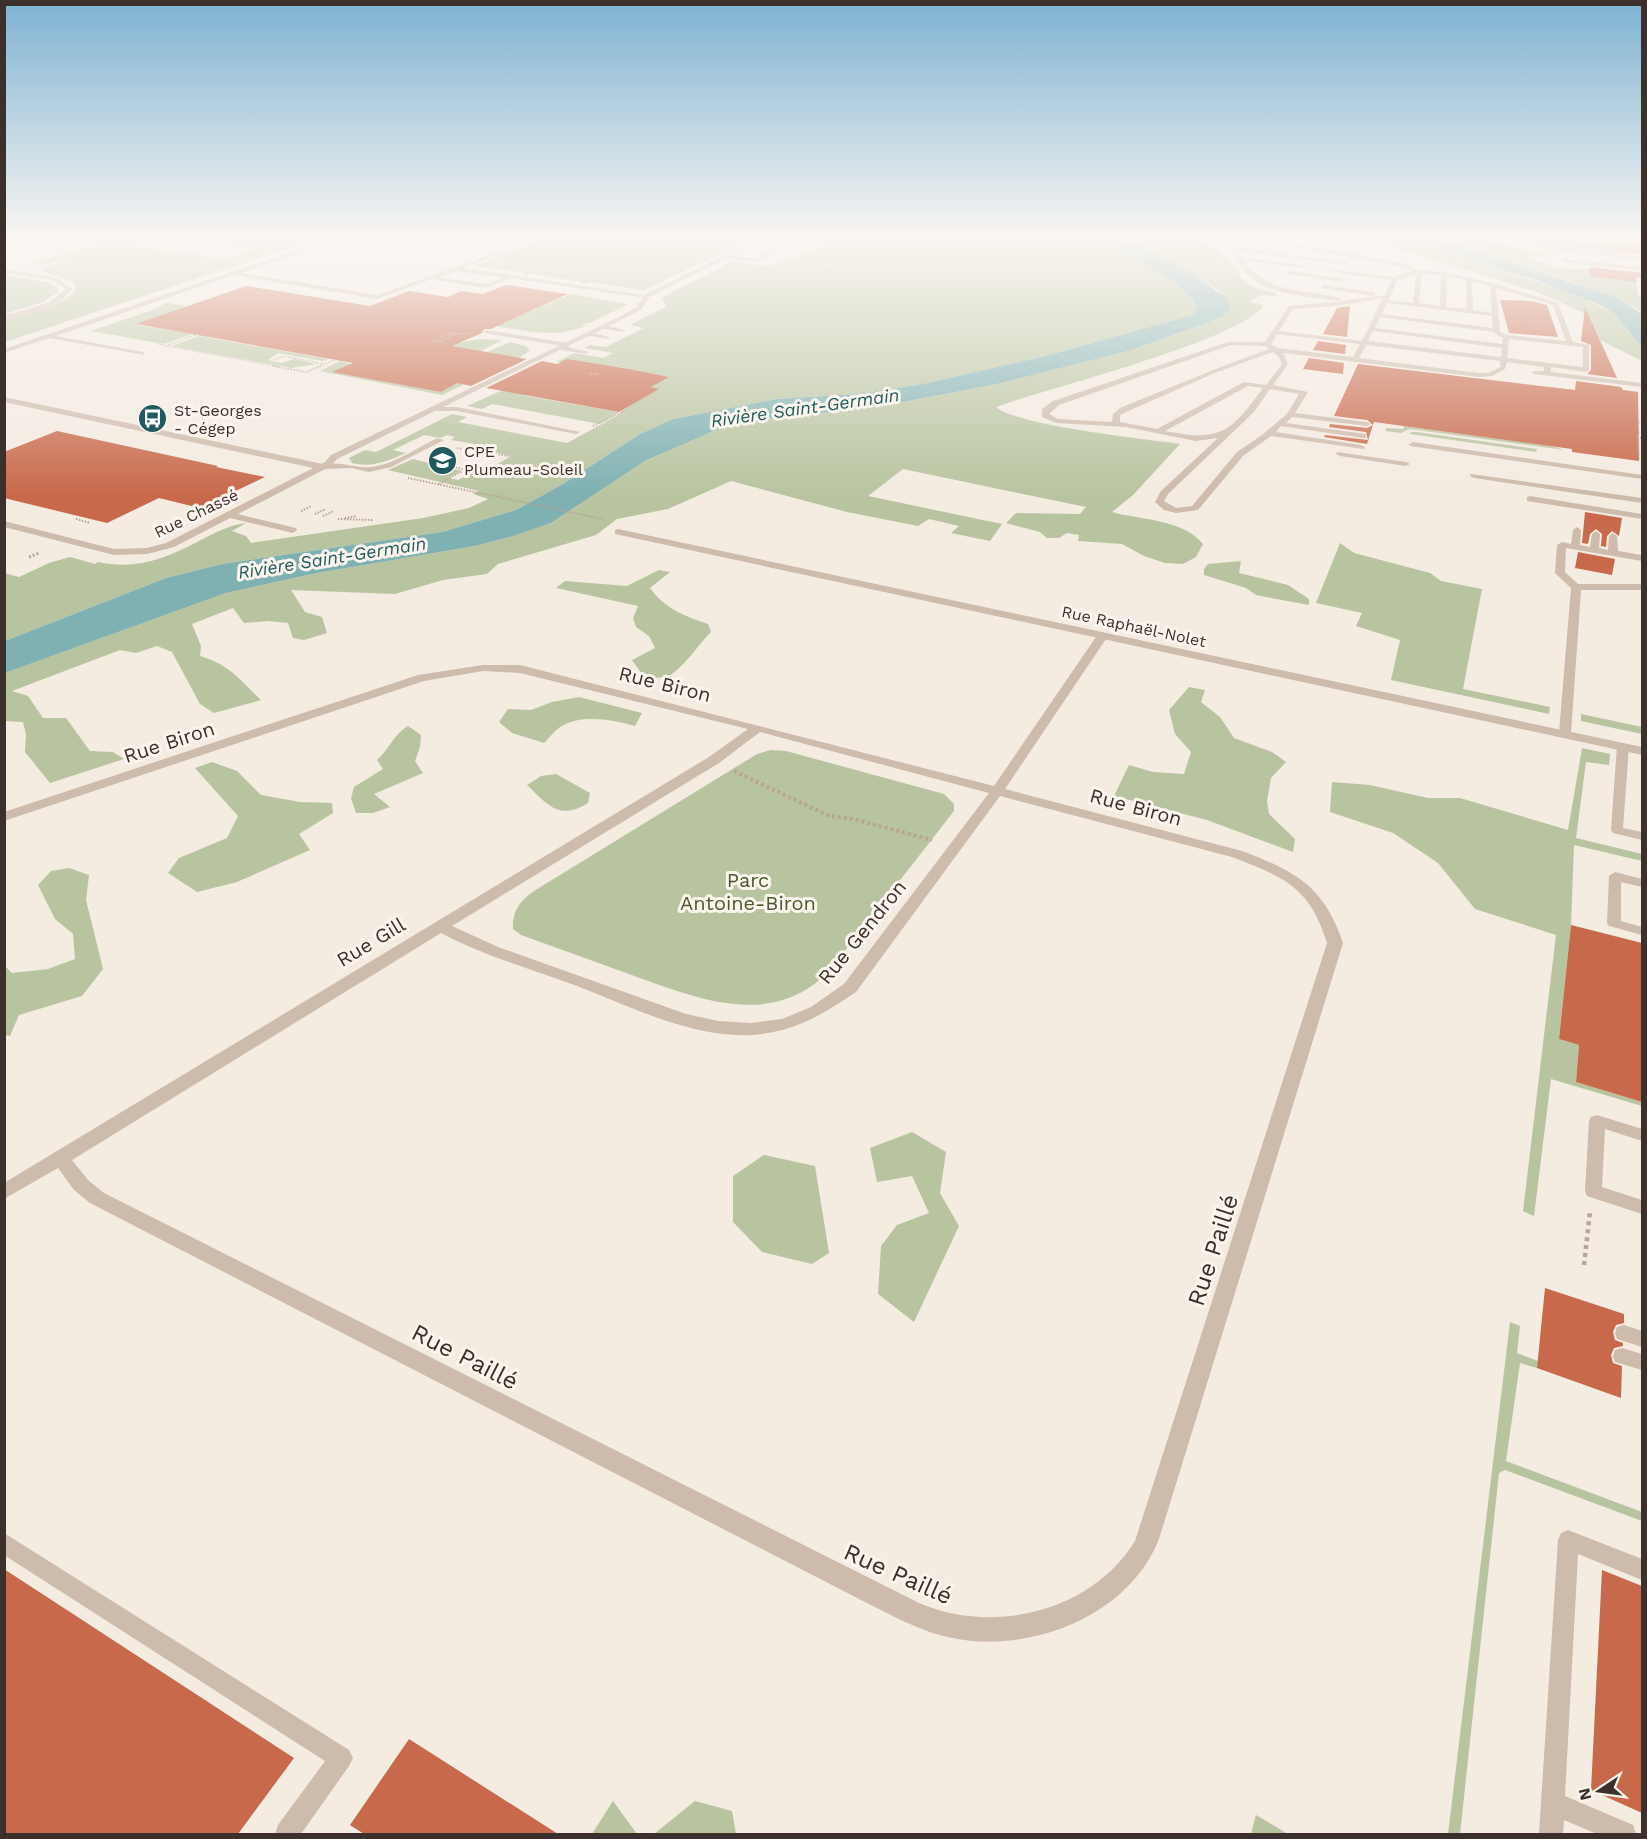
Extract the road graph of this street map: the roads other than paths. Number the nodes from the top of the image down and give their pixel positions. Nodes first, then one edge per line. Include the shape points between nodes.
1 (85, 323) edge
2 (610, 323) edge
3 (1281, 323) edge
4 (1374, 323) edge
5 (1440, 323) edge
6 (1497, 323) edge
7 (1563, 323) edge
8 (602, 327) junction
9 (1371, 329) junction
10 (622, 330) dead end
11 (1497, 330) junction
12 (486, 332) dead end
13 (1275, 332) junction
14 (588, 334) junction
15 (46, 336) junction
16 (1506, 336) junction
17 (607, 338) dead end
18 (1364, 343) junction
19 (1570, 343) junction
20 (1267, 344) junction
21 (564, 346) junction
22 (1505, 346) junction
23 (1273, 350) junction
24 (4, 351) edge
25 (586, 352) dead end
26 (142, 354) dead end
27 (1355, 359) junction
28 (1504, 364) junction
29 (1548, 369) junction
30 (1642, 385) edge
31 (1268, 387) junction
32 (4, 399) edge
33 (433, 408) junction
34 (1290, 415) junction
35 (1117, 424) junction
36 (1280, 424) junction
37 (1367, 424) dead end
38 (576, 432) dead end
39 (1157, 432) junction
40 (1227, 433) junction
41 (1269, 433) junction
42 (1363, 436) dead end
43 (1294, 437) junction
44 (440, 440) dead end
45 (1413, 444) dead end
46 (1298, 447) dead end
47 (1361, 447) dead end
48 (1340, 454) dead end
49 (1406, 464) dead end
50 (323, 467) junction
51 (1474, 476) dead end
52 (1642, 477) edge
53 (1530, 499) dead end
54 (1642, 501) edge
55 (229, 514) junction
56 (1642, 517) edge
57 (4, 524) edge
58 (293, 530) dead end
59 (1577, 530) dead end
60 (618, 532) dead end
61 (1596, 534) dead end
62 (1613, 536) dead end
63 (1575, 547) junction
64 (1594, 550) junction
65 (1612, 553) junction
66 (1642, 558) edge
67 (1576, 587) junction
68 (1642, 587) edge
69 (1102, 636) junction
70 (758, 728) junction
71 (1564, 733) junction
72 (1623, 746) junction
73 (1642, 751) edge
74 (997, 790) junction
75 (4, 817) edge
76 (1642, 836) edge
77 (1642, 883) edge
78 (1313, 896) joint
79 (441, 927) junction
80 (1642, 931) edge
81 (1642, 1135) edge
82 (60, 1158) junction
83 (4, 1192) edge
84 (1642, 1207) edge
85 (1624, 1333) dead end
86 (1642, 1340) edge
87 (1622, 1356) dead end
88 (1642, 1362) edge
89 (4, 1543) edge
90 (1642, 1569) edge
91 (1553, 1803) junction
92 (288, 1834) edge
93 (1551, 1834) edge
94 (1624, 1834) edge

1 - 15 lane
2 - 8 street, Rue Chassé
3 - 13 lane
4 - 9 lane
5 - 11 lane
6 - 11 lane
7 - 19 lane
8 - 10 lane
8 - 14 street, Rue Chassé
9 - 18 lane
9 - 22 lane
11 - 16 lane
12 - 21 lane
13 - 18 lane
13 - 20 lane
14 - 17 lane
14 - 21 street, Rue Chassé
15 - 24 lane
15 - 26 lane
16 - 19 lane
16 - 22 lane
18 - 27 lane
18 - 28 lane
19 - 29 lane via 1586,345 1586,370
20 - 23 lane
20 - 35 lane via 1230,343 1056,403 1045,411 1056,421
21 - 25 lane
21 - 33 street, Rue Chassé
22 - 28 lane
23 - 27 lane
23 - 31 lane via 1285,364
23 - 35 lane via 1123,410 1117,414
27 - 28 lane via 1479,375 1490,375
28 - 29 lane
29 - 30 lane
31 - 34 lane via 1305,392
31 - 39 lane via 1247,384
31 - 40 lane
32 - 50 street
33 - 38 lane
33 - 50 street, Rue Chassé via 331,459
34 - 36 lane
34 - 37 lane
35 - 39 lane
36 - 41 lane
36 - 42 lane
39 - 40 lane via 1196,439
40 - 41 lane via 1164,493 1159,502 1163,507 1180,511 1195,508 1240,454
41 - 43 lane
43 - 46 lane
43 - 47 lane
44 - 50 lane via 369,470
45 - 52 lane
48 - 49 lane
50 - 55 street, Rue Chassé
51 - 54 lane
53 - 56 lane
55 - 57 street, Rue Chassé via 170,545 136,553 114,552
55 - 58 lane
59 - 63 lane
60 - 69 street, Rue Raphaël-Nolet
61 - 64 lane
62 - 65 lane
63 - 64 lane
63 - 67 lane via 1562,545 1560,573
64 - 65 lane
65 - 66 lane
67 - 68 lane
67 - 71 lane
69 - 71 street, Rue Raphaël-Nolet
69 - 74 street, Rue Gendron
70 - 74 street, Rue Biron
70 - 75 street, Rue Biron via 538,672 501,668 463,670 399,685
70 - 79 street, Rue Gill via 714,760
71 - 72 street, Rue Raphaël-Nolet
72 - 73 street, Rue Raphaël-Nolet
72 - 76 lane via 1617,830
74 - 78 street, Rue Biron via 1237,854 1283,873
74 - 79 street, Rue Gendron via 850,988 830,1006 779,1027 719,1028 682,1019 480,946
77 - 80 lane via 1615,876 1614,923
78 - 82 street, Rue Paillé via 1330,922 1335,943 1142,1550 1121,1578 1097,1599 1029,1624 994,1628 953,1626 871,1593 97,1198
79 - 82 street, Rue Gill
81 - 84 lane via 1597,1121 1593,1191
82 - 83 street, Rue Gill
85 - 86 lane
87 - 88 lane
89 - 92 lane via 341,1758
90 - 91 lane via 1568,1540
91 - 93 lane
91 - 94 lane

